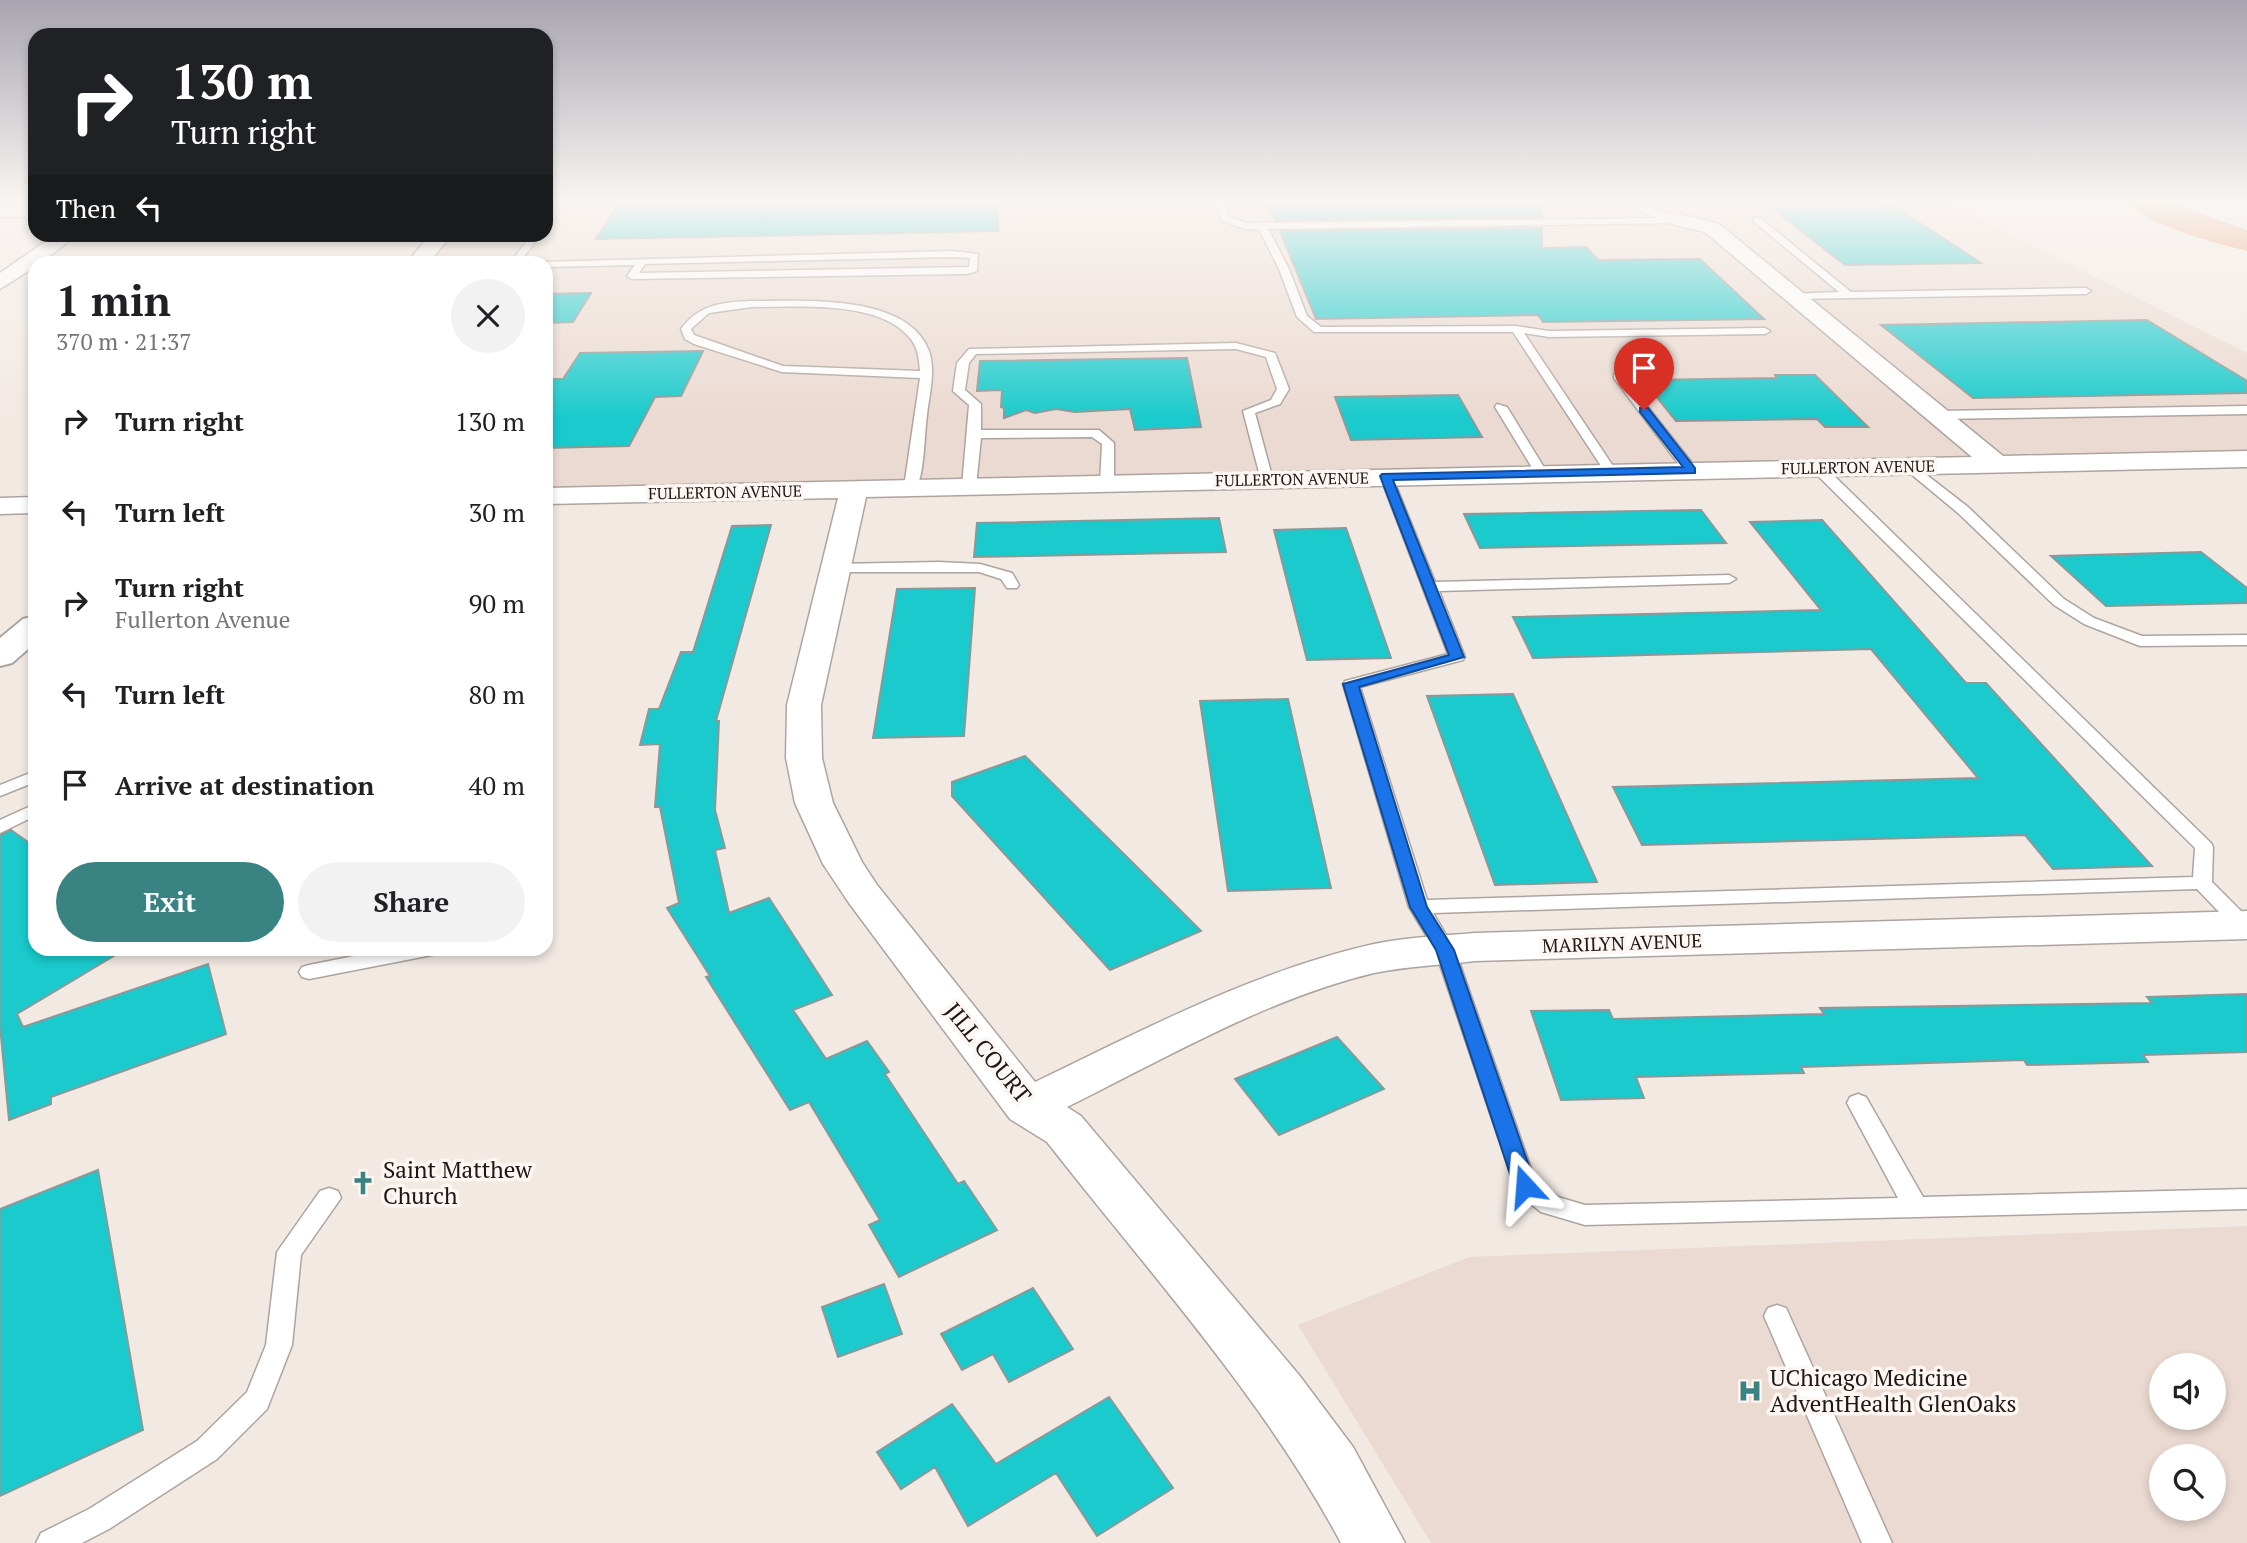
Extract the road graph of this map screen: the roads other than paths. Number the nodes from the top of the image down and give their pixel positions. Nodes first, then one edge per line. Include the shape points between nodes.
1 (633, 274) edge
2 (766, 274) edge
3 (1286, 274) edge
4 (1767, 274) edge
5 (1823, 274) edge
6 (2086, 291) dead end
7 (1849, 295) junction
8 (1793, 296) junction
9 (1516, 329) junction
10 (1765, 331) dead end
11 (926, 375) junction
12 (1618, 376) dead end
13 (1501, 407) dead end
14 (2247, 410) edge
15 (1937, 415) junction
16 (975, 434) junction
17 (2247, 459) edge
18 (1996, 464) junction
19 (1910, 466) junction
20 (1818, 468) junction
21 (1691, 471) junction
22 (1611, 472) junction
23 (1542, 474) junction
24 (1386, 476) junction
25 (1267, 480) junction
26 (1107, 483) junction
27 (969, 486) junction
28 (911, 487) junction
29 (854, 489) junction
30 (553, 496) edge
31 (28, 505) edge
32 (0, 506) edge
33 (836, 568) junction
34 (1730, 579) dead end
35 (1012, 586) dead end
36 (1430, 587) junction
37 (28, 633) edge
38 (2247, 640) edge
39 (0, 656) edge
40 (28, 779) edge
41 (0, 791) edge
42 (28, 813) edge
43 (0, 827) edge
44 (2202, 883) junction
45 (1419, 907) junction
46 (2246, 926) edge
47 (1445, 950) junction
48 (391, 956) edge
49 (309, 972) dead end
50 (1858, 1103) dead end
51 (1027, 1106) junction
52 (330, 1198) dead end
53 (2247, 1199) edge
54 (1916, 1207) junction
55 (1777, 1316) dead end
56 (51, 1543) edge
57 (1374, 1543) edge
58 (1877, 1543) edge

1 - 2 lane
3 - 9 lane via 1302,317 1318,330
4 - 8 street
5 - 7 lane
6 - 7 lane
7 - 8 lane
8 - 15 street
9 - 10 lane via 1549,334
9 - 22 lane
11 - 11 lane via 925,351 904,325 846,306 720,306 694,317 686,329 698,342 782,369
11 - 28 lane
12 - 21 lane
13 - 23 lane
14 - 15 lane
15 - 18 street
16 - 25 lane via 975,404 959,391 963,363 973,351 1255,348 1271,355 1283,389 1276,402 1249,411
16 - 26 lane via 1095,433 1108,443
16 - 27 lane
17 - 18 street, FULLERTON AVENUE
18 - 19 street, FULLERTON AVENUE
19 - 20 street, FULLERTON AVENUE
19 - 38 lane via 2059,602 2089,621 2140,641
20 - 21 street, FULLERTON AVENUE
20 - 44 lane via 2204,848
21 - 22 street, FULLERTON AVENUE
22 - 23 street, FULLERTON AVENUE
23 - 24 street, FULLERTON AVENUE
24 - 25 street, FULLERTON AVENUE
24 - 36 lane
25 - 26 street, FULLERTON AVENUE
26 - 27 street, FULLERTON AVENUE
27 - 28 street, FULLERTON AVENUE
28 - 29 street, FULLERTON AVENUE
29 - 30 street, FULLERTON AVENUE
29 - 33 street, JILL COURT
31 - 32 street
33 - 35 lane via 980,568 1007,576
33 - 51 street, JILL COURT via 804,705 804,758 814,803 863,894
34 - 36 lane
36 - 45 lane via 1457,657 1351,684
37 - 39 street
40 - 41 lane
42 - 43 lane
44 - 45 lane
44 - 46 lane
45 - 47 lane
46 - 47 street, MARILYN AVENUE
47 - 51 street, MARILYN AVENUE via 1365,961 1274,988
47 - 54 lane via 1525,1186 1550,1205 1585,1215
48 - 49 lane
50 - 54 lane
51 - 57 street, JILL COURT via 1064,1129 1279,1393 1332,1467
52 - 56 lane via 289,1252 279,1345 257,1400 207,1450 99,1519
53 - 54 lane
55 - 58 lane

